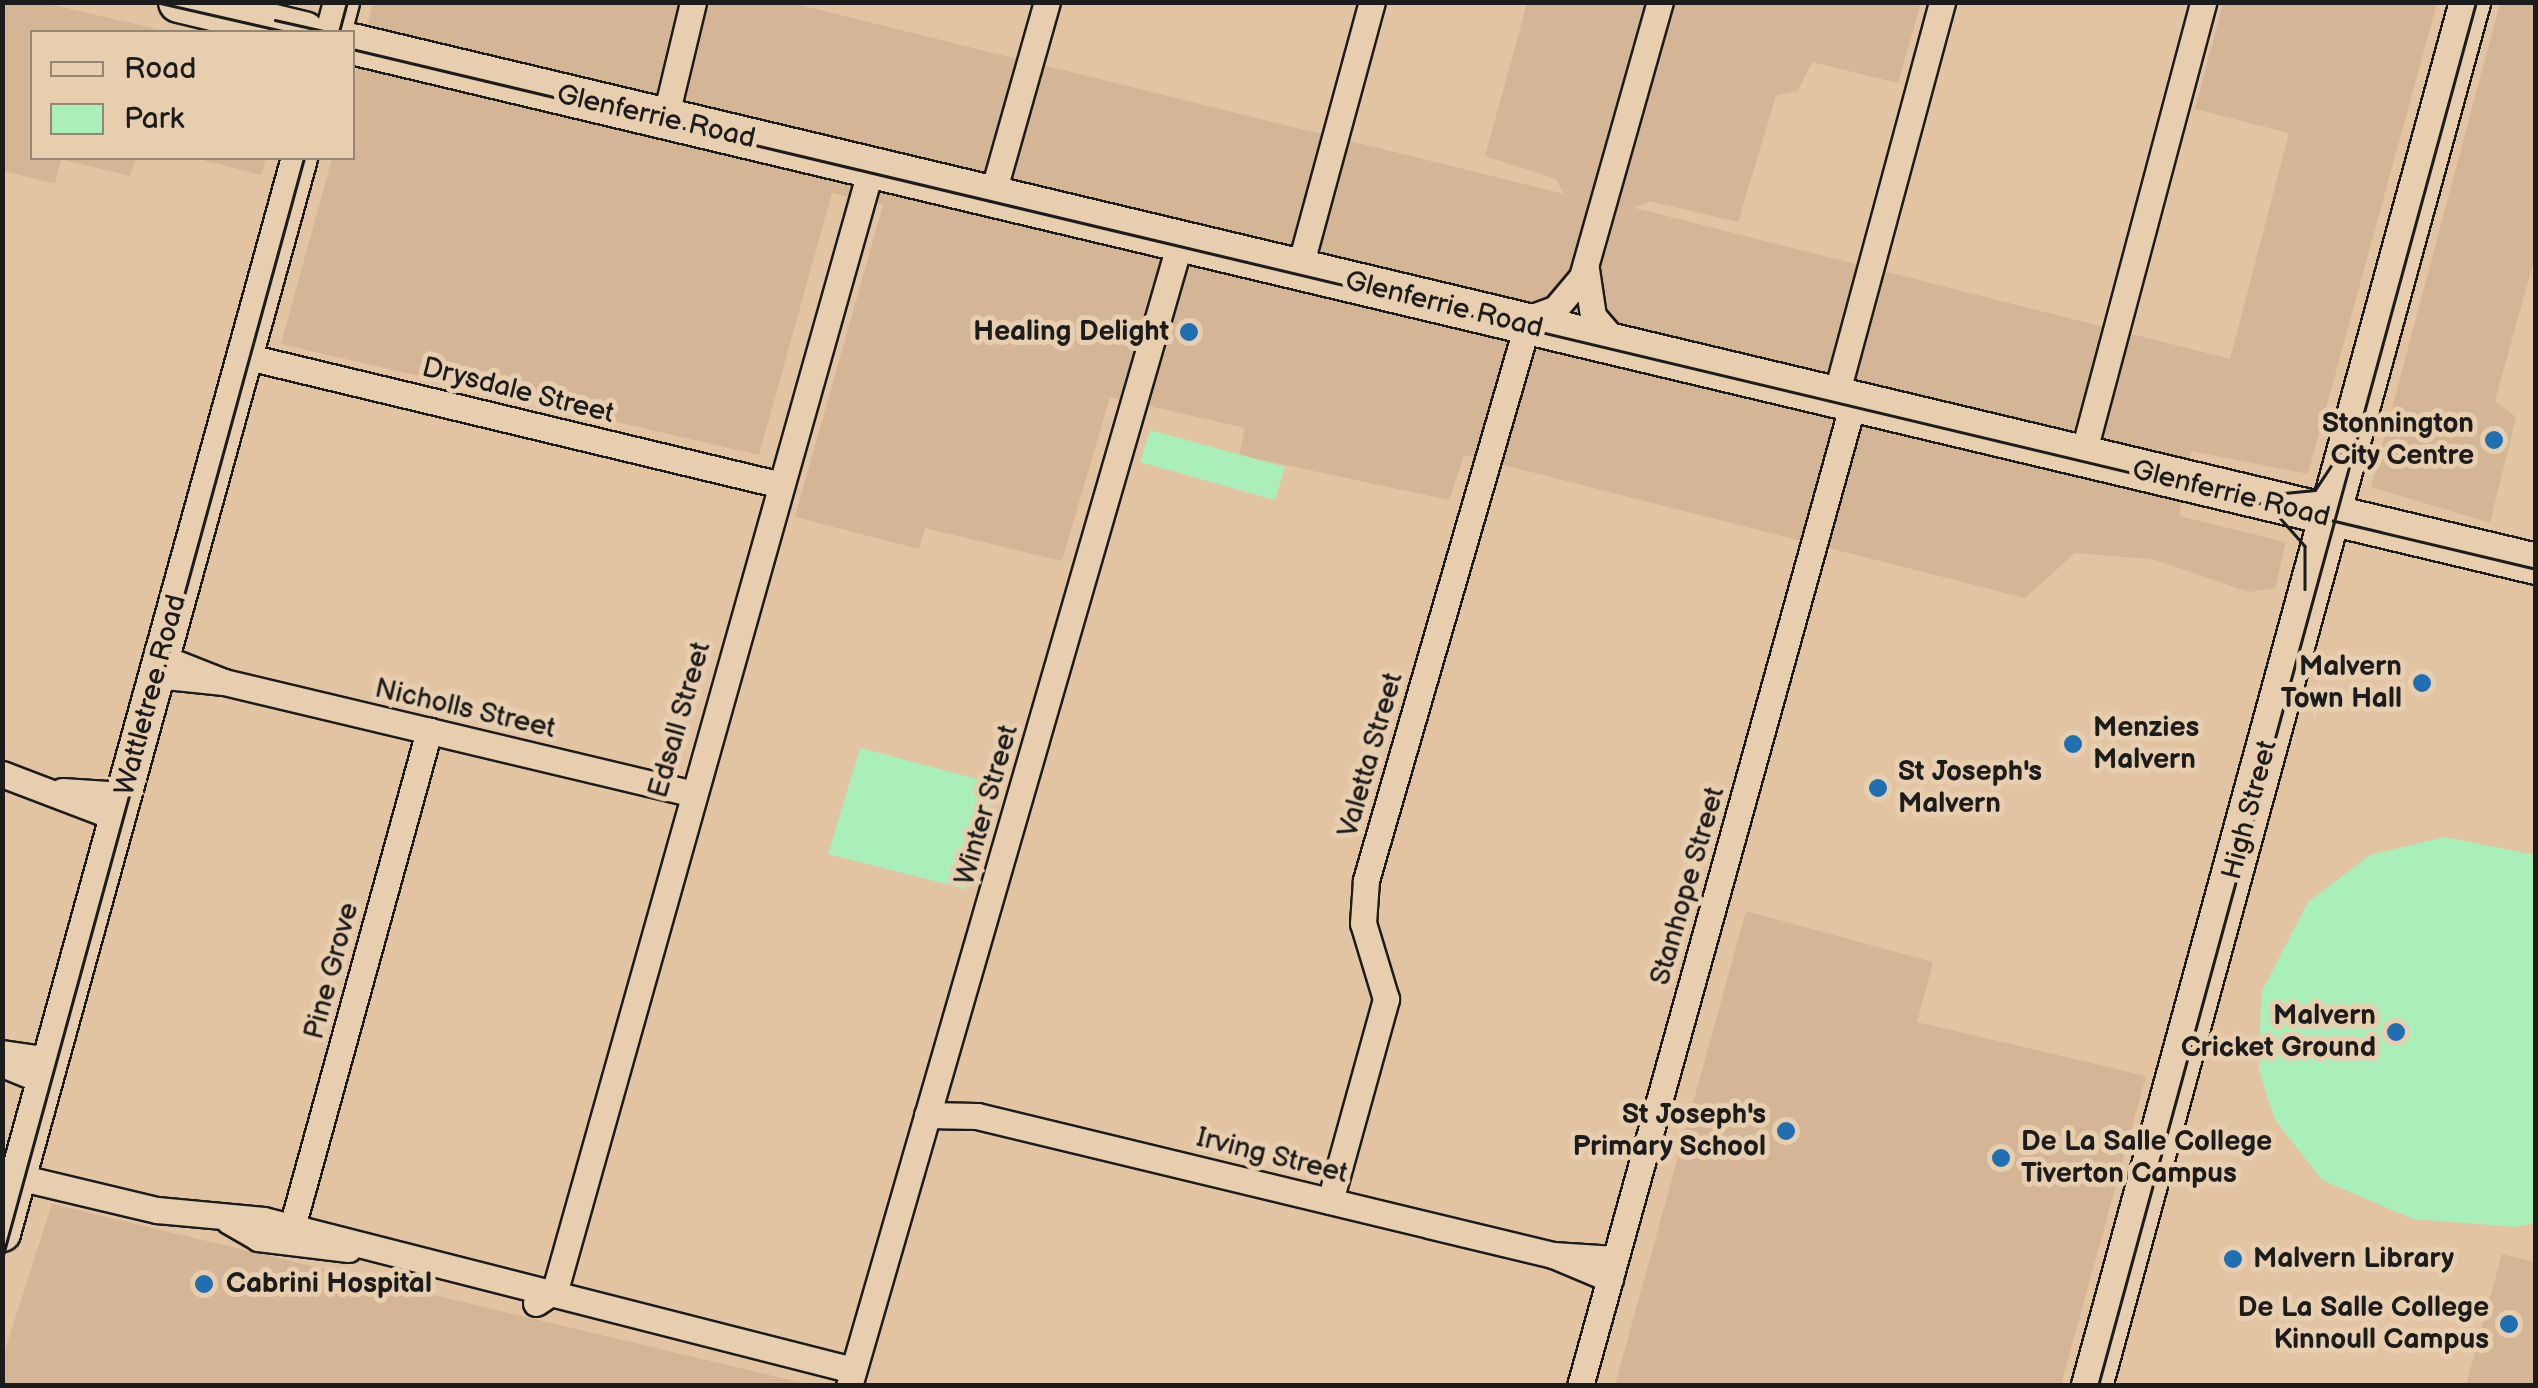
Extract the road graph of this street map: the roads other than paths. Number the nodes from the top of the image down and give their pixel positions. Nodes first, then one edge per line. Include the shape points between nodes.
1 (179, 2) edge
2 (341, 2) edge
3 (692, 2) edge
4 (1047, 2) edge
5 (1372, 2) edge
6 (1660, 2) edge
7 (1942, 2) edge
8 (2202, 2) edge
9 (2470, 2) edge
10 (296, 30) edge
11 (334, 30) edge
12 (355, 45) edge
13 (665, 119) junction
14 (298, 160) edge
15 (871, 168) junction
16 (992, 196) junction
17 (1180, 242) junction
18 (1587, 260) junction
19 (1299, 270) junction
20 (1515, 322) junction
21 (1627, 349) junction
22 (244, 356) junction
23 (1844, 401) junction
24 (2082, 458) junction
25 (777, 484) junction
26 (2330, 518) junction
27 (2536, 564) edge
28 (159, 666) junction
29 (428, 731) junction
30 (2, 774) edge
31 (691, 794) junction
32 (120, 806) junction
33 (2, 1053) edge
34 (2, 1064) edge
35 (47, 1071) junction
36 (930, 1105) junction
37 (20, 1168) junction
38 (1330, 1201) junction
39 (228, 1220) junction
40 (292, 1227) junction
41 (2, 1233) edge
42 (348, 1248) junction
43 (1612, 1270) junction
44 (545, 1296) junction
45 (851, 1378) edge
46 (1580, 1386) edge
47 (2092, 1386) edge

1 - 10 main road
2 - 11 main road
3 - 13 street
4 - 16 street
5 - 19 street
6 - 18 street
7 - 23 street, Stanhope Street
8 - 24 street
9 - 26 main road, High Street
12 - 13 main road, Glenferrie Road
13 - 15 main road, Glenferrie Road
14 - 22 main road, Wattletree Road
15 - 16 main road, Glenferrie Road
15 - 25 street, Edsall Street
16 - 17 main road, Glenferrie Road
17 - 19 main road, Glenferrie Road
17 - 36 street, Winter Street
18 - 20 street via 1555,309
18 - 21 street via 1594,316
19 - 20 main road, Glenferrie Road
20 - 21 main road, Glenferrie Road
20 - 38 street, Valetta Street via 1366,880 1363,924 1386,999
21 - 23 main road, Glenferrie Road
22 - 25 street, Drysdale Street
22 - 28 main road, Wattletree Road
23 - 24 main road, Glenferrie Road
23 - 43 street, Stanhope Street
24 - 26 main road, Glenferrie Road
25 - 31 street, Edsall Street
26 - 27 main road, Glenferrie Road
26 - 47 main road, High Street
28 - 29 street, Nicholls Street
28 - 32 main road, Wattletree Road
29 - 31 street, Nicholls Street
29 - 40 street, Pine Grove
30 - 32 street
31 - 44 street, Edsall Street
32 - 35 main road, Wattletree Road
33 - 35 street
34 - 35 street
35 - 37 main road, Wattletree Road
36 - 38 street, Irving Street
36 - 45 street, Winter Street
37 - 39 street via 157,1210 167,1205
37 - 41 main road, Wattletree Road
38 - 43 street, Irving Street
39 - 40 street
39 - 42 street via 258,1238 320,1252
40 - 42 street
42 - 44 street
43 - 46 street, Stanhope Street
44 - 45 street

